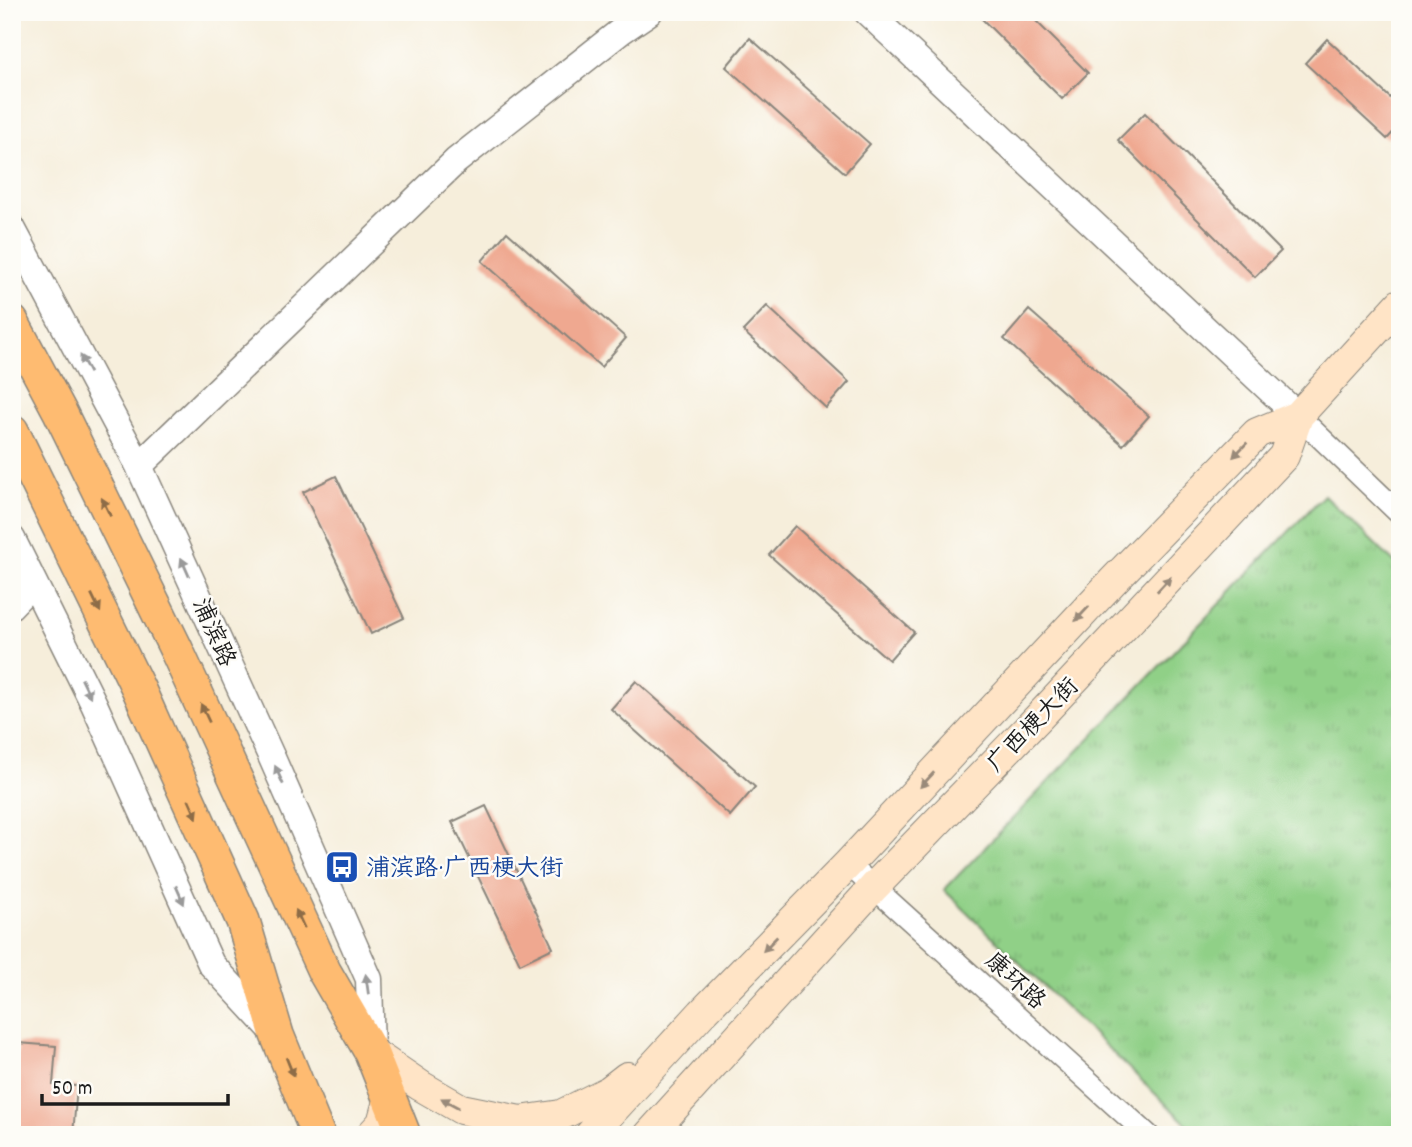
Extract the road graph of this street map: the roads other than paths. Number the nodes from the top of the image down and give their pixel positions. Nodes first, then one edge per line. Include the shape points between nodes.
1 (649, 12) edge
2 (867, 12) edge
3 (12, 228) edge
4 (1400, 304) edge
5 (12, 322) edge
6 (1298, 416) junction
7 (12, 432) edge
8 (139, 466) junction
9 (1400, 514) edge
10 (12, 539) edge
11 (35, 584) junction
12 (12, 608) edge
13 (848, 864) junction
14 (874, 887) junction
15 (702, 1013) junction
16 (743, 1032) junction
17 (277, 1035) junction
18 (371, 1052) junction
19 (389, 1098) junction
20 (315, 1129) edge
21 (371, 1135) edge
22 (404, 1135) edge
23 (590, 1135) edge
24 (649, 1135) edge
25 (675, 1135) edge
26 (1148, 1135) edge

1 - 8 street via 456,161
2 - 6 street
8 -> 3 street, 浦滨路
4 - 6 main road, 广西梗大街
18 -> 5 main road, 浦滨路 via 324,971 176,649
6 - 9 street
6 -> 13 main road via 1257,433
14 -> 6 main road, 广西梗大街 via 1284,457
7 -> 17 main road via 138,688 243,920
18 -> 8 street, 浦滨路 via 369,979
10 - 11 street
11 - 12 street
11 -> 17 street via 211,964
13 - 14 street, 康环路
13 -> 15 main road
14 - 16 main road, 广西梗大街
14 - 26 street, 康环路
15 -> 18 main road via 609,1091 561,1115 520,1121 461,1109
15 - 23 main road
16 - 24 main road, 广西梗大街
16 - 25 main road
17 -> 20 main road
18 - 19 main road, 浦滨路
19 - 21 main road via 382,1123
19 - 22 main road, 浦滨路

